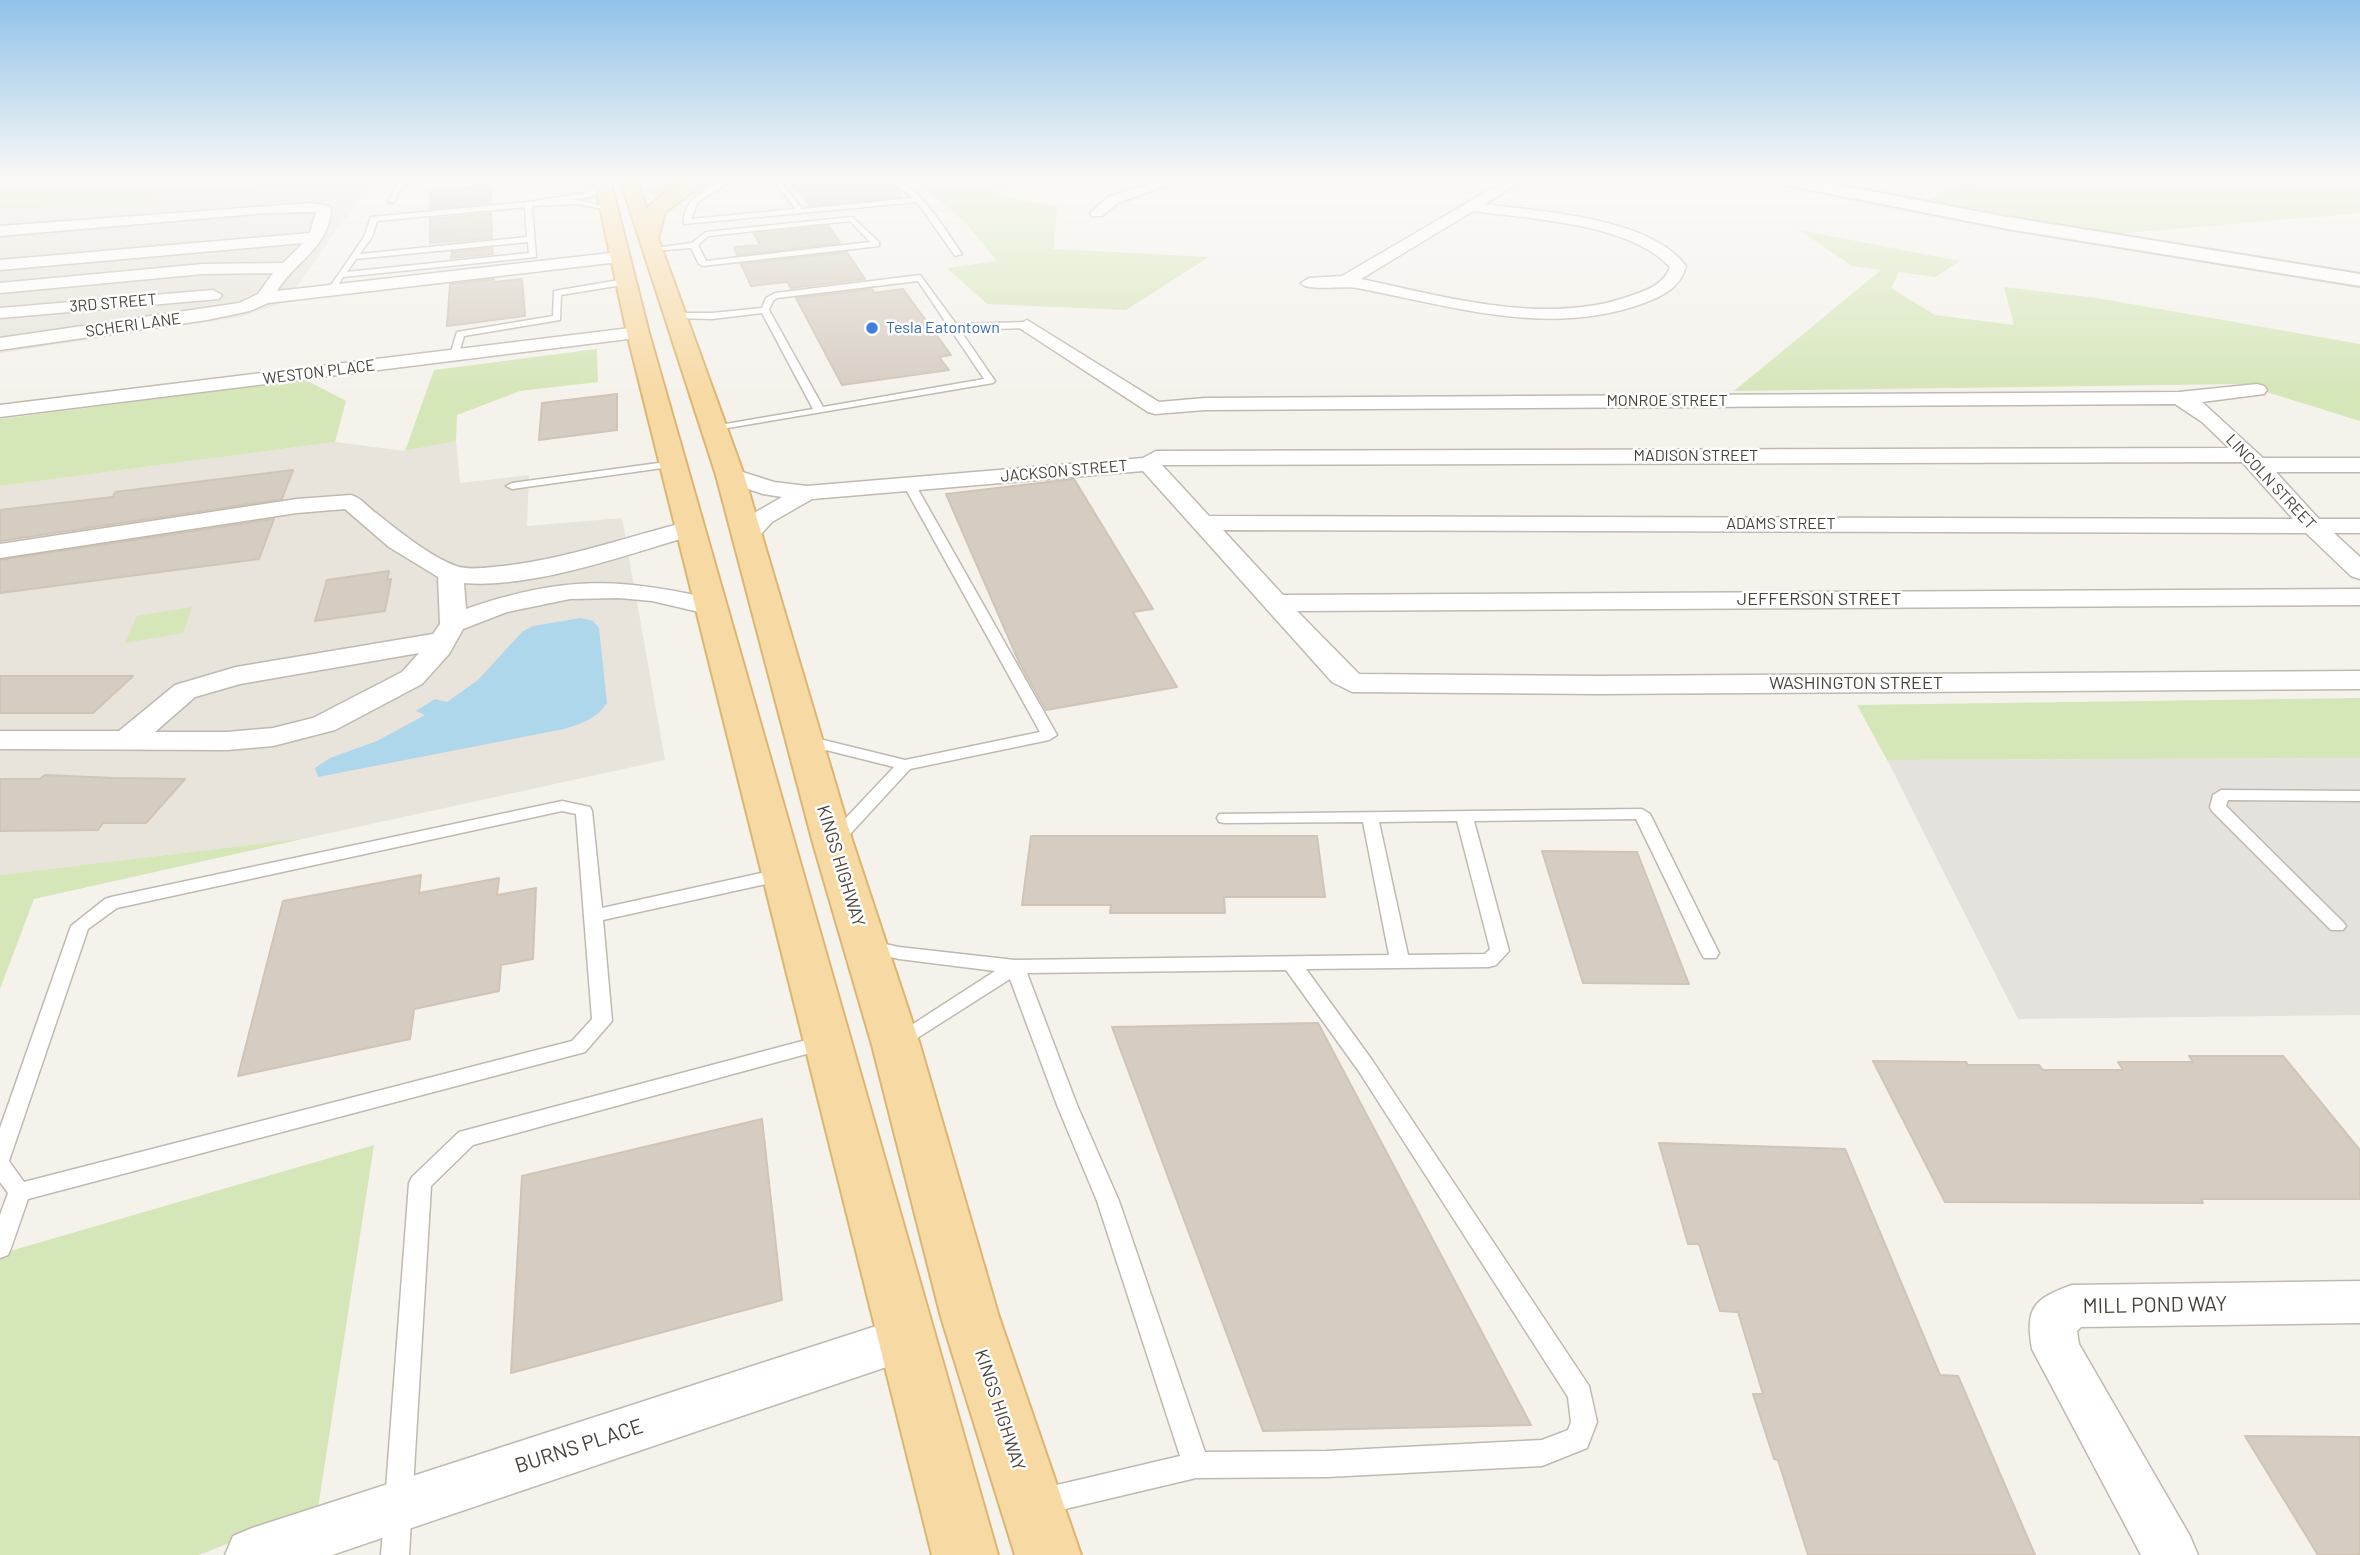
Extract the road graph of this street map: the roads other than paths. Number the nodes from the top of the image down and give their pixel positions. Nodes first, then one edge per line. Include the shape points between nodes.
1 (151, 252) edge
2 (303, 252) edge
3 (358, 252) edge
4 (407, 252) edge
5 (533, 252) edge
6 (634, 252) edge
7 (638, 252) edge
8 (662, 252) edge
9 (697, 252) edge
10 (811, 252) edge
11 (956, 252) edge
12 (1396, 252) edge
13 (1665, 252) edge
14 (2184, 252) edge
15 (958, 254) dead end
16 (354, 257) junction
17 (636, 257) junction
18 (0, 265) edge
19 (287, 268) junction
20 (340, 275) junction
21 (2360, 280) edge
22 (1345, 281) junction
23 (1309, 283) dead end
24 (0, 288) edge
25 (331, 291) junction
26 (265, 296) junction
27 (765, 310) junction
28 (0, 313) edge
29 (675, 315) junction
30 (1027, 325) joint
31 (954, 327) junction
32 (638, 333) junction
33 (0, 344) edge
34 (455, 355) junction
35 (2257, 390) dead end
36 (2179, 398) junction
37 (819, 410) junction
38 (0, 411) edge
39 (1161, 422) junction
40 (714, 429) junction
41 (1181, 458) junction
42 (2251, 460) junction
43 (673, 464) junction
44 (1149, 464) junction
45 (2360, 465) edge
46 (730, 475) junction
47 (909, 484) junction
48 (512, 486) dead end
49 (807, 493) junction
50 (1202, 523) junction
51 (2312, 526) junction
52 (2360, 526) edge
53 (691, 528) junction
54 (746, 537) junction
55 (0, 551) edge
56 (2360, 571) edge
57 (451, 574) junction
58 (2360, 597) edge
59 (1278, 603) junction
60 (712, 607) junction
61 (448, 633) junction
62 (2360, 681) edge
63 (1352, 683) joint
64 (0, 740) edge
65 (803, 740) junction
66 (126, 741) junction
67 (905, 765) junction
68 (2360, 796) edge
69 (1464, 816) junction
70 (1370, 817) junction
71 (1225, 818) dead end
72 (833, 843) junction
73 (784, 874) junction
74 (594, 916) junction
75 (2337, 926) dead end
76 (865, 945) junction
77 (1710, 953) dead end
78 (1400, 962) junction
79 (1291, 963) junction
80 (1015, 967) junction
81 (828, 1041) junction
82 (896, 1045) junction
83 (0, 1158) edge
84 (0, 1166) edge
85 (19, 1192) junction
86 (0, 1248) edge
87 (2360, 1302) edge
88 (907, 1338) junction
89 (1196, 1465) junction
90 (1031, 1505) junction
91 (396, 1531) edge
92 (252, 1555) edge
93 (965, 1555) edge
94 (1048, 1555) edge
95 (2171, 1555) edge

1 - 18 street
2 - 19 street
3 - 16 lane
4 - 16 lane
5 - 20 lane
6 - 17 main road, KINGS HIGHWAY
7 - 17 main road
8 - 17 lane
9 - 10 lane via 703,264
11 - 15 lane
12 - 22 street
13 - 22 street via 1678,266 1665,286 1605,310 1553,313 1486,308
14 - 21 street
16 - 20 lane
17 - 25 street, SCHERI LANE
17 - 29 main road, KINGS HIGHWAY
17 - 32 main road, KINGS HIGHWAY
17 - 34 lane via 557,293 557,318 460,334
19 - 24 street via 203,269
19 - 26 street
20 - 25 lane
22 - 23 street
25 - 26 street, SCHERI LANE
26 - 28 street, 3RD STREET via 189,296
26 - 33 street, SCHERI LANE via 244,307 207,315
27 - 29 lane
27 - 31 lane via 769,300 789,293 920,278
27 - 37 lane
29 - 40 main road, KINGS HIGHWAY
30 - 31 lane
30 - 39 street
31 - 37 lane via 990,381
32 - 34 street, WESTON PLACE
32 - 43 main road, KINGS HIGHWAY
34 - 38 street, WESTON PLACE
35 - 36 street, MONROE STREET
36 - 39 street, MONROE STREET via 1205,404
36 - 42 street, LINCOLN STREET via 2189,401
37 - 40 lane
39 - 41 street
40 - 46 main road, KINGS HIGHWAY
41 - 42 street, MADISON STREET
41 - 44 street, MADISON STREET via 1156,458
42 - 45 street, MADISON STREET
42 - 51 street, LINCOLN STREET
43 - 48 lane
43 - 53 main road, KINGS HIGHWAY
44 - 47 street, JACKSON STREET
44 - 50 street, JACKSON STREET
46 - 49 street via 771,489
46 - 54 main road, KINGS HIGHWAY
47 - 49 street, JACKSON STREET
47 - 67 lane via 1049,735
49 - 54 street via 764,517
50 - 51 street, ADAMS STREET
50 - 59 street, JACKSON STREET
51 - 52 street, ADAMS STREET
51 - 56 street, LINCOLN STREET
53 - 57 street via 567,563 474,576
53 - 60 main road, KINGS HIGHWAY
54 - 65 main road, KINGS HIGHWAY
55 - 57 street via 351,502 398,542
57 - 61 street
58 - 59 street, JEFFERSON STREET
59 - 63 street, JACKSON STREET
60 - 61 street via 645,592 570,592 490,608
60 - 73 main road, KINGS HIGHWAY
61 - 66 street via 236,676 185,691
61 - 66 street via 412,678 324,724 273,737 227,741
62 - 63 street, WASHINGTON STREET
64 - 66 street
65 - 67 lane
65 - 72 main road, KINGS HIGHWAY
67 - 72 lane
68 - 75 lane via 2221,795 2218,807
69 - 70 lane
69 - 77 lane via 1642,814
69 - 78 lane via 1500,951 1489,960
70 - 71 lane
70 - 78 lane
72 - 76 main road, KINGS HIGHWAY
73 - 74 lane
73 - 81 main road, KINGS HIGHWAY
74 - 83 lane via 584,811 562,806 111,903 80,926
74 - 85 lane via 602,1021 578,1046
76 - 80 lane
76 - 82 main road, KINGS HIGHWAY
78 - 79 lane
79 - 80 lane
79 - 89 lane via 1365,1065 1580,1394 1584,1422 1578,1439 1542,1453 1327,1464
80 - 82 lane
80 - 89 lane via 1108,1202
81 - 88 main road, KINGS HIGHWAY
81 - 91 lane via 466,1138 421,1183
82 - 90 main road, KINGS HIGHWAY via 970,1317
84 - 85 lane
85 - 86 lane
87 - 95 street, MILL POND WAY via 2071,1306 2051,1322 2056,1349
88 - 91 street, BURNS PLACE
88 - 93 main road, KINGS HIGHWAY
89 - 90 lane
90 - 94 main road, KINGS HIGHWAY
91 - 92 street, BURNS PLACE

